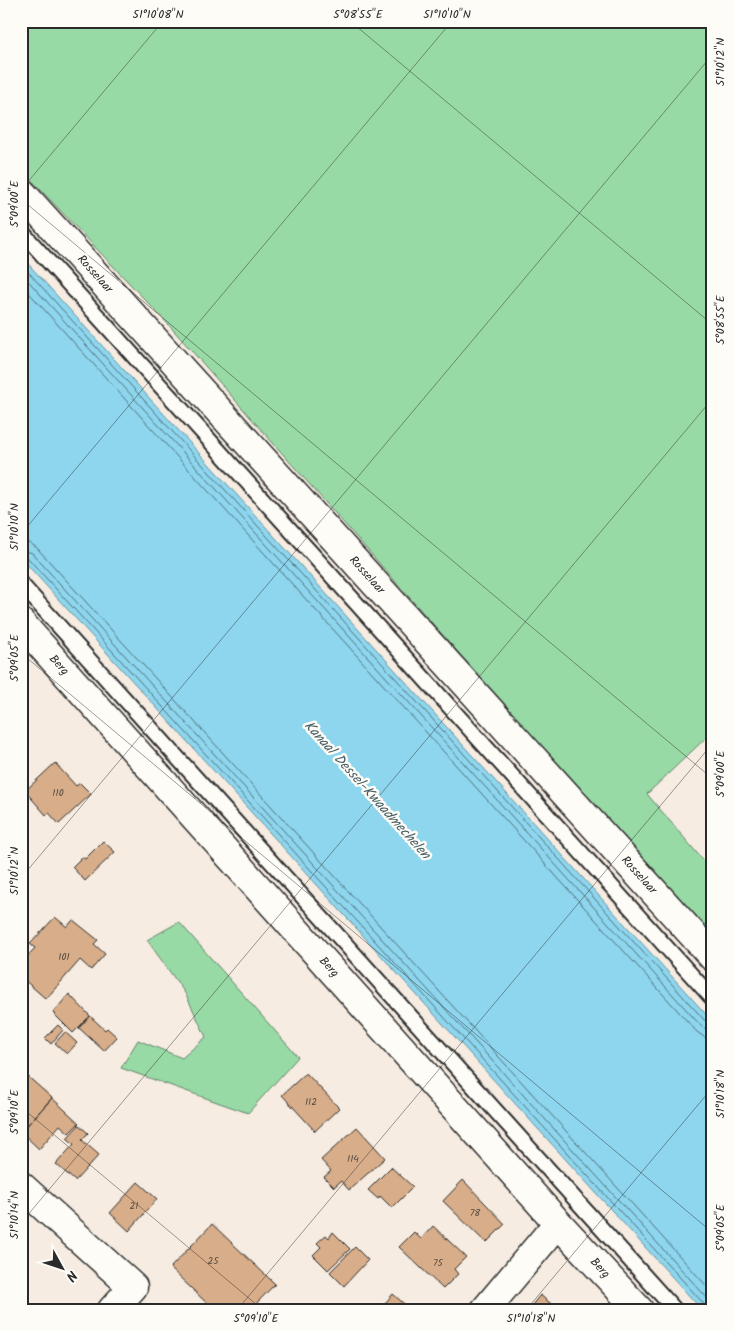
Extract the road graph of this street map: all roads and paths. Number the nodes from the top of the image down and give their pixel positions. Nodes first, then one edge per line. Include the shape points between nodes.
1 (21, 192) edge
2 (21, 232) edge
3 (21, 584) edge
4 (21, 623) edge
5 (713, 957) edge
6 (713, 1000) edge
7 (21, 1186) edge
8 (558, 1222) junction
9 (112, 1310) edge
10 (486, 1310) edge
11 (639, 1310) edge
12 (675, 1310) edge

1 - 5 street, Rosselaar
2 - 6 lane
3 - 12 lane
4 - 8 street, Berg
7 - 9 street via 133,1287
8 - 10 street
8 - 11 street, Berg

